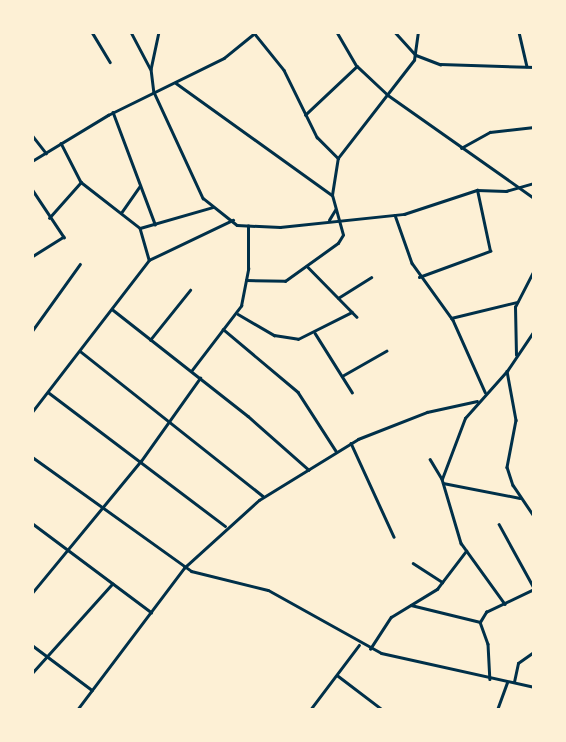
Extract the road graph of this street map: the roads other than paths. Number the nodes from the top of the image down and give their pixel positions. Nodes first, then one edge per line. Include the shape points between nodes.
1 (92, 32) edge
2 (131, 32) edge
3 (159, 32) edge
4 (336, 32) edge
5 (395, 32) edge
6 (418, 32) edge
7 (519, 32) edge
8 (255, 33) edge
9 (416, 55) junction
10 (110, 62) dead end
11 (357, 66) junction
12 (527, 66) junction
13 (534, 67) edge
14 (151, 70) junction
15 (176, 83) junction
16 (154, 92) junction
17 (388, 95) junction
18 (113, 112) junction
19 (305, 115) junction
20 (534, 127) edge
21 (32, 135) edge
22 (62, 143) junction
23 (461, 148) junction
24 (46, 153) junction
25 (338, 158) junction
26 (32, 160) edge
27 (81, 182) junction
28 (534, 183) edge
29 (140, 186) junction
30 (515, 189) junction
31 (32, 190) edge
32 (477, 190) junction
33 (332, 195) junction
34 (534, 198) edge
35 (213, 207) junction
36 (335, 210) junction
37 (122, 213) junction
38 (395, 214) junction
39 (50, 218) junction
40 (233, 220) junction
41 (329, 220) junction
42 (339, 220) junction
43 (155, 224) junction
44 (248, 226) junction
45 (140, 228) junction
46 (32, 256) edge
47 (149, 260) junction
48 (80, 264) dead end
49 (307, 266) junction
50 (534, 270) edge
51 (371, 277) dead end
52 (419, 277) junction
53 (246, 280) junction
54 (190, 290) dead end
55 (338, 298) junction
56 (517, 302) junction
57 (112, 309) junction
58 (352, 312) junction
59 (238, 314) junction
60 (357, 317) dead end
61 (451, 318) junction
62 (223, 330) junction
63 (32, 331) edge
64 (534, 332) edge
65 (315, 333) junction
66 (150, 340) junction
67 (80, 350) junction
68 (386, 351) dead end
69 (516, 355) junction
70 (192, 370) junction
71 (507, 371) junction
72 (342, 376) junction
73 (200, 378) junction
74 (48, 392) junction
75 (352, 392) dead end
76 (485, 392) junction
77 (477, 401) junction
78 (32, 412) edge
79 (170, 420) junction
80 (350, 443) junction
81 (336, 451) junction
82 (32, 456) edge
83 (430, 459) dead end
84 (141, 460) junction
85 (310, 470) junction
86 (442, 481) junction
87 (264, 496) junction
88 (520, 498) junction
89 (102, 509) junction
90 (534, 516) edge
91 (499, 524) dead end
92 (33, 525) edge
93 (225, 526) junction
94 (394, 537) dead end
95 (466, 551) junction
96 (70, 552) junction
97 (413, 563) dead end
98 (184, 568) junction
99 (442, 582) junction
100 (112, 584) junction
101 (534, 588) edge
102 (32, 593) edge
103 (505, 604) junction
104 (411, 605) junction
105 (151, 612) junction
106 (480, 622) junction
107 (32, 645) edge
108 (359, 645) junction
109 (370, 649) junction
110 (534, 652) edge
111 (46, 656) junction
112 (32, 673) edge
113 (337, 675) junction
114 (490, 679) junction
115 (507, 683) junction
116 (514, 684) junction
117 (534, 687) edge
118 (92, 690) junction
119 (77, 710) edge
120 (310, 710) edge
121 (382, 710) edge
122 (497, 710) edge

1 - 10 street
2 - 14 street
3 - 14 street
4 - 11 street
5 - 9 street
6 - 9 street
7 - 12 street
8 - 15 street via 232,53
8 - 19 street via 284,70
9 - 12 street via 440,64
9 - 17 street
11 - 17 street
11 - 19 street
12 - 13 street
14 - 16 street
15 - 16 street
15 - 33 street
16 - 18 street
16 - 35 street via 196,186
17 - 23 street
17 - 25 street
18 - 22 street
18 - 29 street
19 - 25 street via 320,142
20 - 23 street via 490,132
21 - 24 street
22 - 24 street
22 - 27 street
23 - 30 street
24 - 26 street
25 - 33 street
27 - 37 street
27 - 39 street
28 - 30 street
29 - 37 street
29 - 43 street
30 - 32 street
30 - 34 street
31 - 39 street
32 - 38 street
32 - 52 street via 490,251
33 - 36 street
35 - 40 street
35 - 43 street
36 - 41 street
36 - 42 street
37 - 45 street
38 - 42 street
38 - 52 street
39 - 46 street via 64,237
40 - 44 street
40 - 47 street
41 - 42 street
41 - 44 street
42 - 49 street via 342,235 338,243
43 - 45 street
44 - 53 street
45 - 47 street
47 - 57 street
48 - 63 street
49 - 53 street via 285,281
49 - 55 street
50 - 56 street
51 - 55 street
52 - 61 street
53 - 59 street
54 - 66 street
55 - 58 street
56 - 61 street
56 - 69 street
57 - 66 street
57 - 67 street
58 - 60 street
58 - 65 street
59 - 62 street
59 - 65 street via 274,335 298,339
61 - 76 street
62 - 70 street
62 - 81 street via 298,392
64 - 69 street
65 - 72 street
66 - 70 street
67 - 74 street
67 - 79 street
68 - 72 street
69 - 71 street
70 - 73 street
71 - 76 street
71 - 88 street via 516,420 507,467
72 - 75 street
73 - 79 street
73 - 85 street
74 - 78 street
74 - 84 street
76 - 77 street
77 - 80 street via 427,412
77 - 86 street via 465,418
79 - 84 street
79 - 87 street
80 - 81 street
80 - 94 street
81 - 85 street
82 - 89 street
83 - 86 street
84 - 89 street
84 - 93 street
85 - 87 street
86 - 88 street
86 - 95 street
87 - 93 street
88 - 90 street
89 - 96 street
89 - 98 street
91 - 101 street
92 - 96 street
93 - 98 street
95 - 99 street
95 - 103 street
96 - 100 street
96 - 102 street
97 - 99 street
98 - 105 street
98 - 108 street via 268,590
99 - 104 street
100 - 105 street
100 - 111 street
101 - 103 street
103 - 106 street via 486,612
104 - 106 street
104 - 109 street via 391,617
105 - 118 street
106 - 114 street via 488,644
107 - 111 street
108 - 109 street
108 - 113 street
109 - 114 street
110 - 116 street via 518,663
111 - 112 street
111 - 118 street
113 - 120 street
113 - 121 street
114 - 115 street
115 - 116 street
115 - 122 street
116 - 117 street
118 - 119 street

